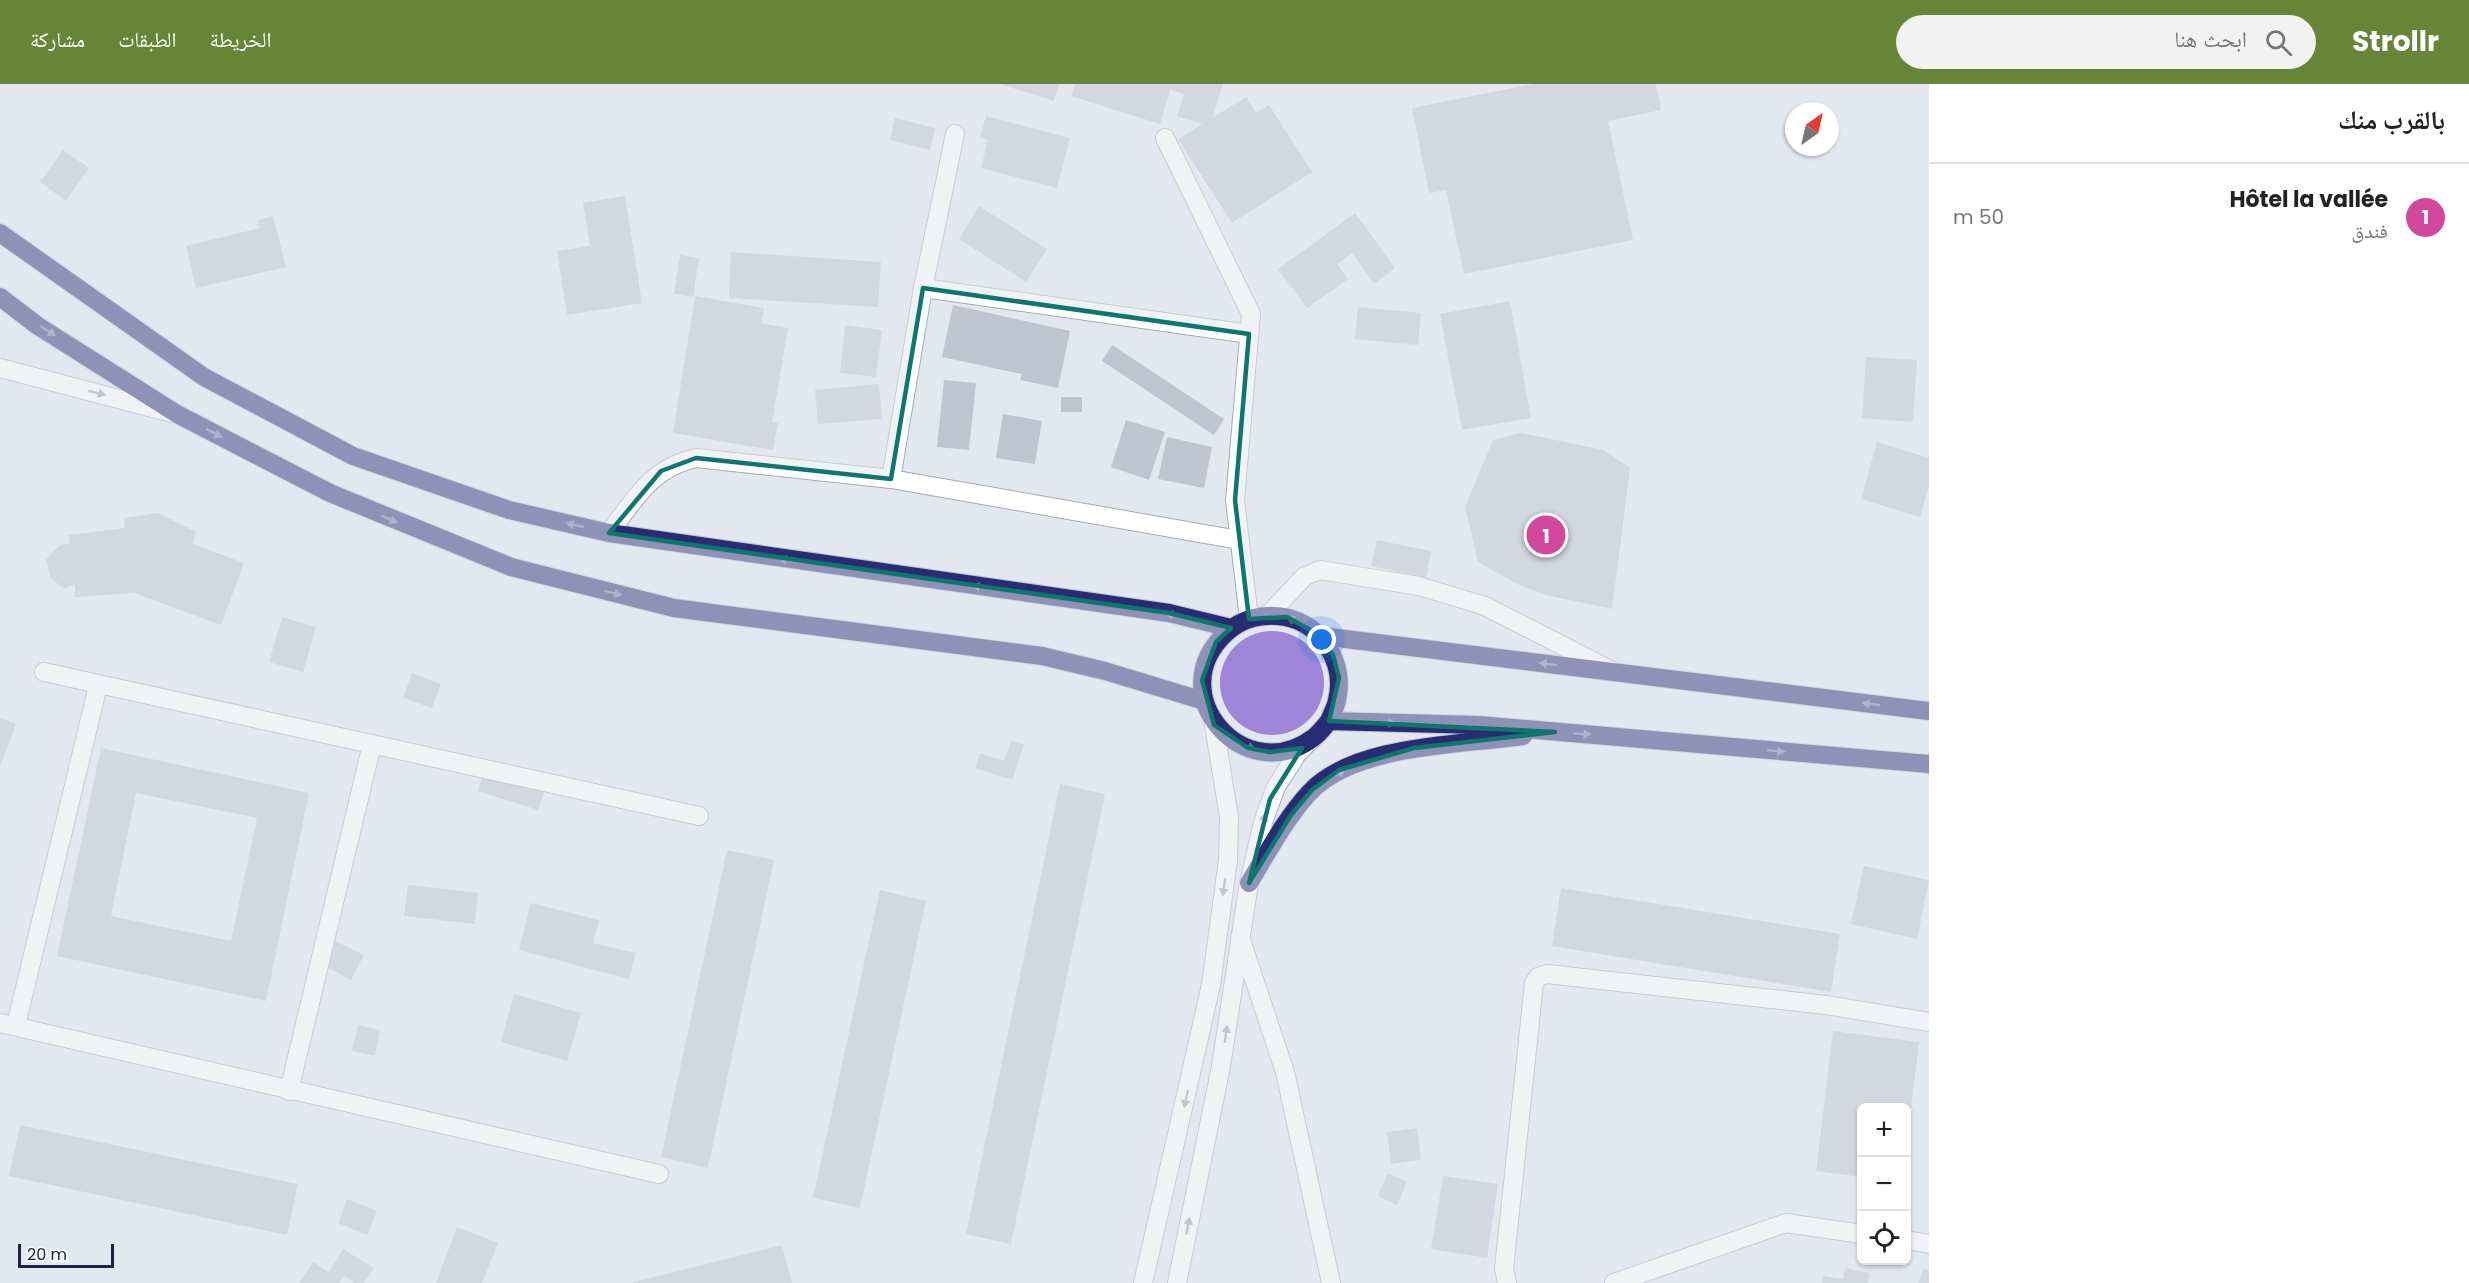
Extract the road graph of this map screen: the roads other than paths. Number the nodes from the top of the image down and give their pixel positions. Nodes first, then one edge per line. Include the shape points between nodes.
1 (955, 134) dead end
2 (1165, 138) dead end
3 (0, 232) edge
4 (923, 288) junction
5 (0, 297) edge
6 (1249, 333) junction
7 (0, 368) edge
8 (177, 414) junction
9 (891, 479) junction
10 (609, 533) junction
11 (1239, 540) junction
12 (1268, 615) junction
13 (1249, 619) junction
14 (1231, 628) junction
15 (1321, 636) junction
16 (44, 672) dead end
17 (1613, 672) junction
18 (98, 686) junction
19 (1204, 701) junction
20 (1929, 711) edge
21 (1329, 722) junction
22 (1214, 725) junction
23 (1555, 732) junction
24 (1313, 738) junction
25 (372, 744) junction
26 (1929, 764) edge
27 (699, 816) dead end
28 (1249, 883) junction
29 (1240, 937) junction
30 (1929, 1022) edge
31 (8, 1024) edge
32 (290, 1091) junction
33 (658, 1174) dead end
34 (1857, 1233) edge
35 (1911, 1241) edge
36 (1929, 1244) edge
37 (1143, 1283) edge
38 (1177, 1283) edge
39 (1331, 1283) edge
40 (1506, 1283) edge
41 (1614, 1283) edge

1 - 4 street
2 - 6 street via 1246,301 1251,314
10 -> 3 highway via 509,510 353,456 204,377
4 - 6 street
4 - 9 street
5 -> 8 highway via 38,326
6 - 11 street via 1235,500
7 -> 8 street
8 -> 19 highway via 330,493 511,567 674,609 1042,656
9 - 10 street via 696,458 661,471
9 - 11 street
14 -> 10 highway via 1169,613
11 - 13 street
12 - 13 highway
15 -> 12 highway via 1287,617
12 - 17 street via 1305,576 1320,570 1419,586 1485,606
13 - 14 highway
14 - 19 highway via 1216,642 1206,660 1202,680
17 -> 15 highway
15 - 21 highway via 1334,655 1339,678
16 - 18 street
20 -> 17 highway
18 - 25 street
18 - 31 street
19 - 22 highway
21 -> 23 highway via 1479,725
21 - 24 highway
22 -> 24 highway via 1248,748 1270,752 1293,749
22 -> 37 street via 1229,817 1228,860 1211,985
23 -> 26 highway
28 -> 23 highway via 1291,815 1312,790 1339,770 1414,748
28 -> 24 street via 1270,799 1297,754
25 - 27 street
25 - 32 street
28 - 29 street
38 -> 29 street via 1221,1066
29 - 39 street via 1285,1072
30 - 40 street via 1814,1004 1547,974 1538,977 1534,983 1504,1269
31 - 32 street
32 - 33 street
34 - 41 street via 1786,1223
35 - 36 street

